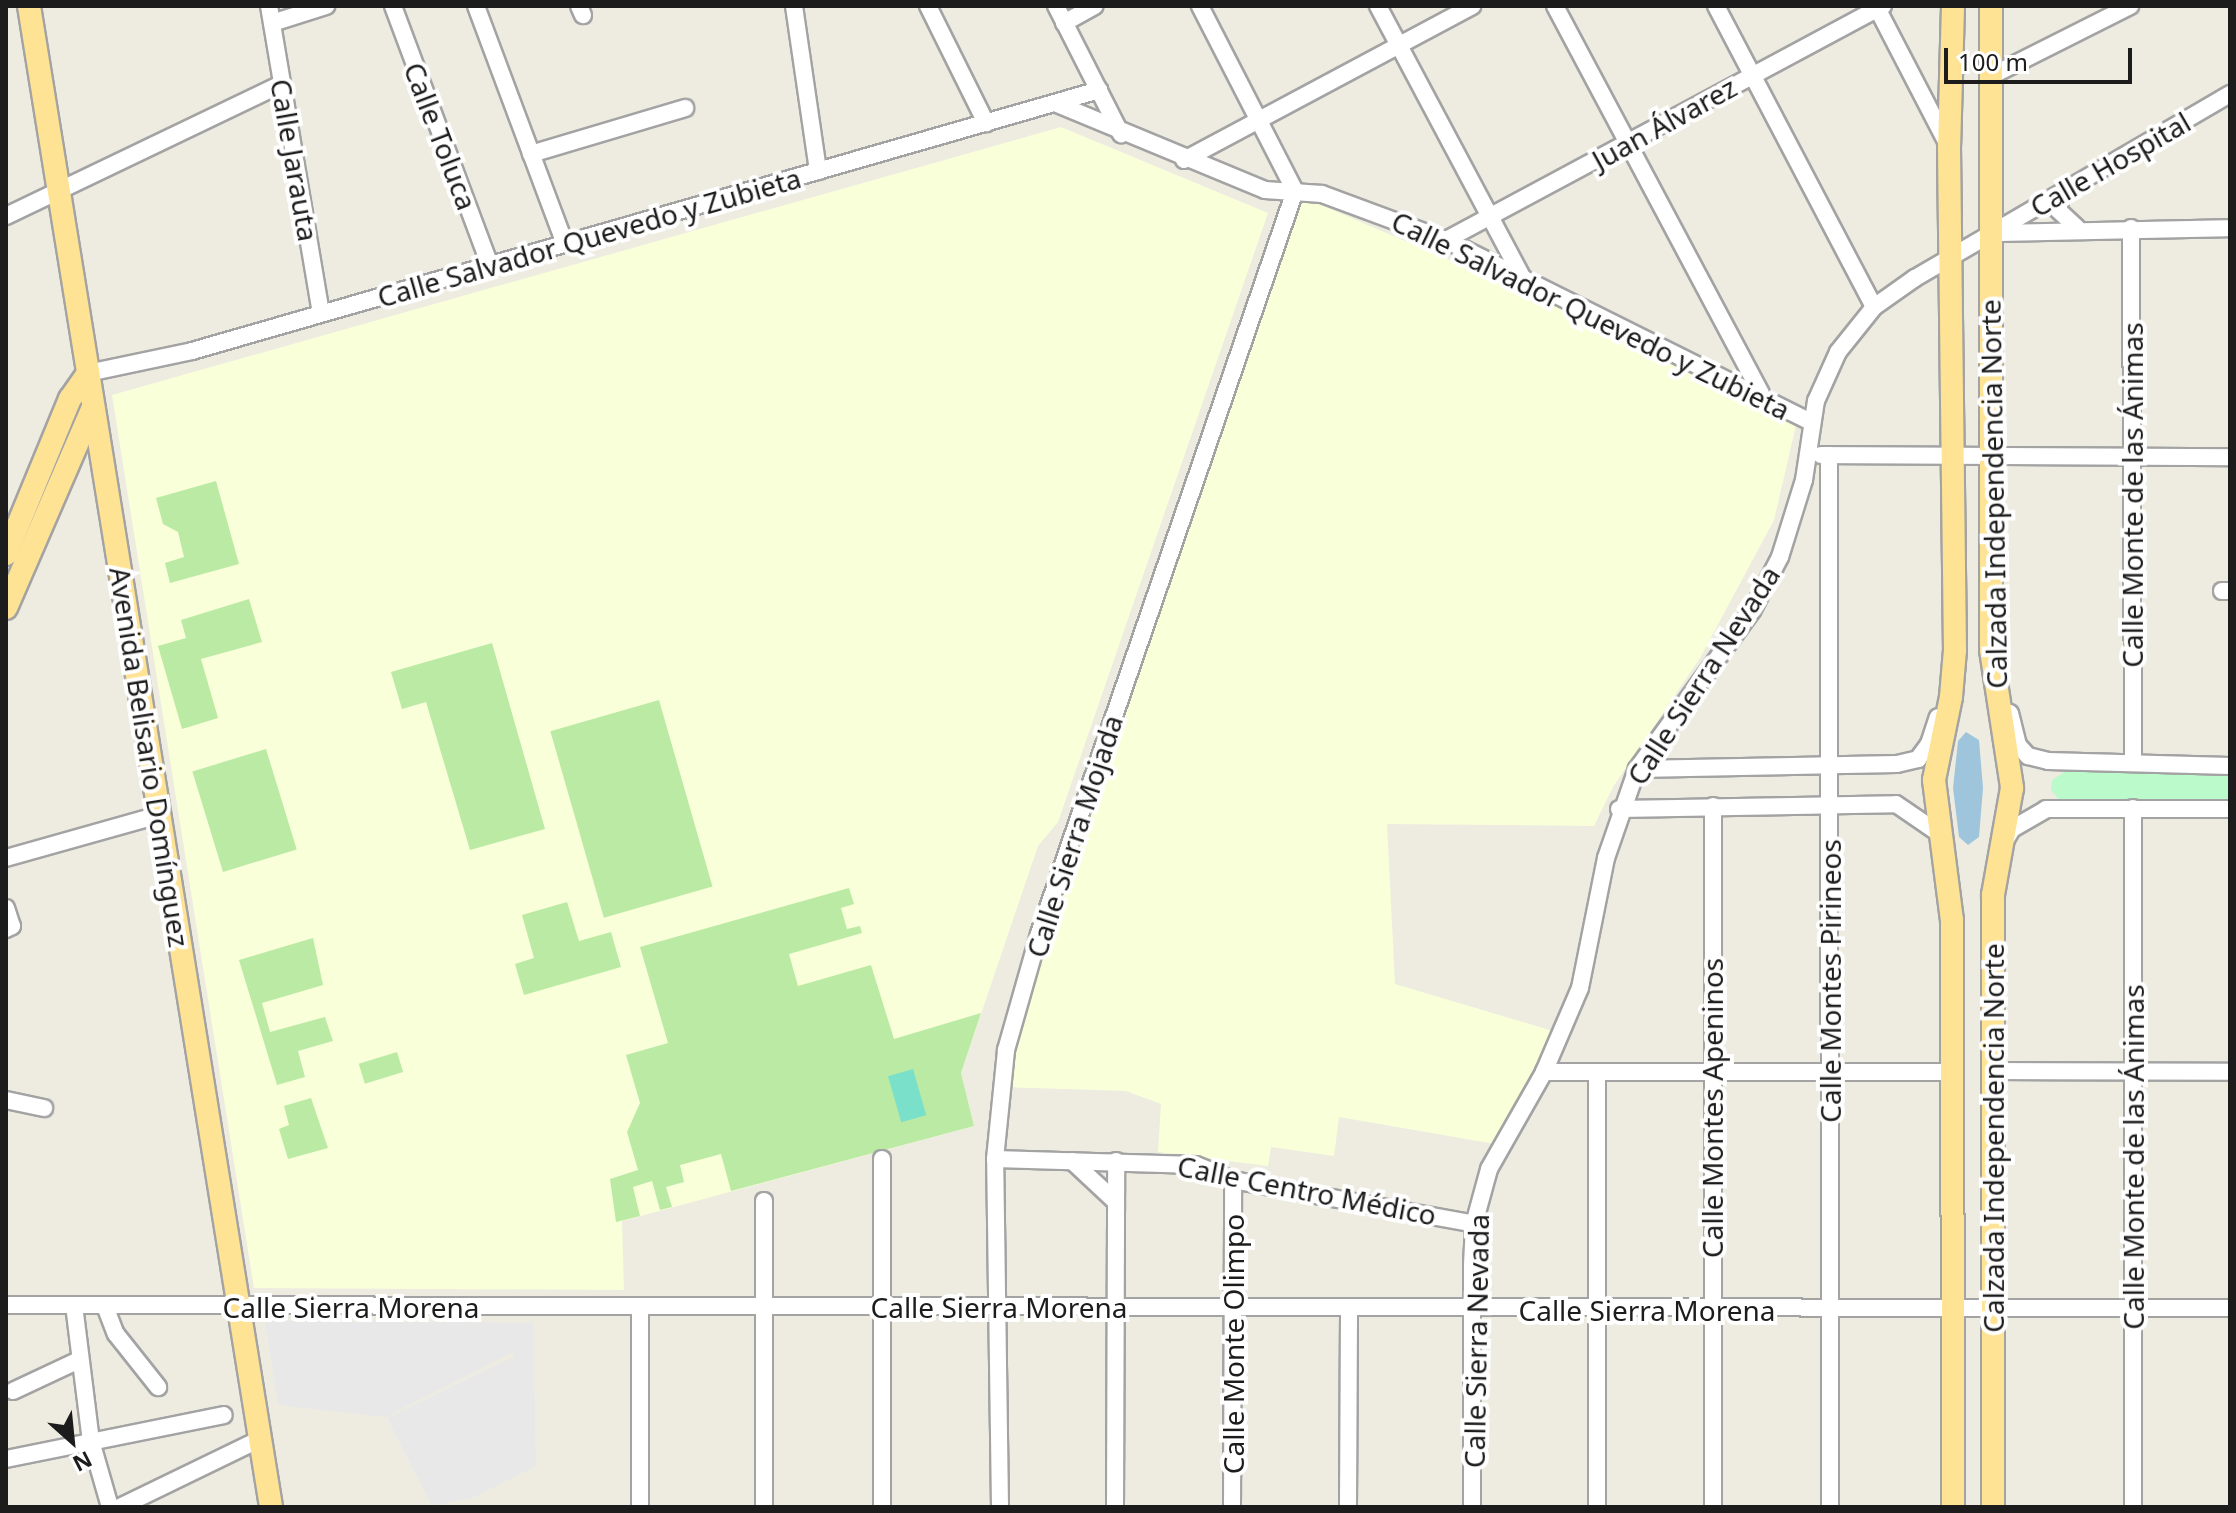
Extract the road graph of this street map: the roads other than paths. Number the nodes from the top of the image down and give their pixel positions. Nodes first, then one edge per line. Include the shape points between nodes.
1 (29, 6) edge
2 (326, 6) edge
3 (393, 6) edge
4 (476, 6) edge
5 (794, 6) edge
6 (928, 6) edge
7 (1056, 6) edge
8 (1095, 6) edge
9 (1200, 6) edge
10 (1378, 6) edge
11 (1473, 6) edge
12 (1555, 6) edge
13 (1716, 6) edge
14 (1953, 6) edge
15 (1991, 6) edge
16 (2130, 6) edge
17 (1879, 7) edge
18 (271, 14) edge
19 (1064, 23) junction
20 (1399, 45) junction
21 (1752, 75) junction
22 (1989, 77) junction
23 (282, 84) junction
24 (1099, 90) junction
25 (2230, 94) edge
26 (1055, 103) junction
27 (685, 108) dead end
28 (1260, 119) junction
29 (986, 123) junction
30 (1121, 134) junction
31 (1628, 143) junction
32 (1949, 147) junction
33 (531, 154) junction
34 (1184, 160) junction
35 (818, 171) junction
36 (59, 191) junction
37 (1295, 191) junction
38 (2062, 193) junction
39 (6, 216) edge
40 (1490, 217) junction
41 (2077, 228) junction
42 (2131, 228) junction
43 (2230, 228) edge
44 (1989, 233) junction
45 (1446, 240) junction
46 (565, 244) junction
47 (1951, 256) junction
48 (490, 266) junction
49 (1522, 277) junction
50 (1874, 307) junction
51 (321, 314) junction
52 (121, 370) junction
53 (88, 373) junction
54 (1761, 394) junction
55 (93, 406) junction
56 (1811, 422) junction
57 (1953, 454) junction
58 (1994, 454) junction
59 (1829, 455) junction
60 (1807, 456) junction
61 (2230, 457) edge
62 (2133, 459) junction
63 (6, 554) edge
64 (6, 608) edge
65 (1995, 692) junction
66 (1951, 697) junction
67 (2133, 763) junction
68 (2230, 766) edge
69 (1637, 769) junction
70 (1829, 769) junction
71 (1830, 805) junction
72 (1713, 806) junction
73 (2133, 808) junction
74 (1619, 809) junction
75 (2230, 809) edge
76 (159, 815) junction
77 (1940, 834) junction
78 (2002, 846) junction
79 (6, 858) edge
80 (6, 908) edge
81 (6, 929) edge
82 (1994, 1071) junction
83 (1544, 1072) junction
84 (1597, 1072) junction
85 (1712, 1072) junction
86 (1830, 1072) junction
87 (1953, 1072) junction
88 (2133, 1072) junction
89 (2230, 1072) edge
90 (6, 1100) edge
91 (44, 1108) dead end
92 (882, 1159) dead end
93 (995, 1159) junction
94 (1072, 1161) junction
95 (1116, 1161) junction
96 (1233, 1180) junction
97 (764, 1201) dead end
98 (1116, 1202) junction
99 (1474, 1224) junction
100 (6, 1305) edge
101 (74, 1305) junction
102 (105, 1306) junction
103 (239, 1306) junction
104 (640, 1306) junction
105 (764, 1306) junction
106 (882, 1307) junction
107 (1001, 1307) junction
108 (1114, 1307) junction
109 (1233, 1307) junction
110 (1349, 1307) junction
111 (2133, 1308) junction
112 (2230, 1308) edge
113 (1471, 1309) junction
114 (1955, 1309) junction
115 (1712, 1310) junction
116 (1830, 1310) junction
117 (1993, 1310) junction
118 (1597, 1311) junction
119 (79, 1360) junction
120 (158, 1387) dead end
121 (13, 1391) dead end
122 (224, 1415) dead end
123 (260, 1439) junction
124 (91, 1441) junction
125 (6, 1459) edge
126 (110, 1507) edge
127 (120, 1507) edge
128 (271, 1507) edge
129 (640, 1507) edge
130 (764, 1507) edge
131 (882, 1507) edge
132 (1000, 1507) edge
133 (1115, 1507) edge
134 (1232, 1507) edge
135 (1348, 1507) edge
136 (1472, 1507) edge
137 (1597, 1507) edge
138 (1713, 1507) edge
139 (1830, 1507) edge
140 (1953, 1507) edge
141 (1993, 1507) edge
142 (2133, 1507) edge

1 - 36 main road, Avenida Belisario Domínguez
2 - 18 street
3 - 48 street, Calle Toluca
4 - 33 street
5 - 35 street
6 - 29 street
7 - 19 street
8 - 19 street
9 - 28 street
10 - 20 street
11 - 20 street
12 - 31 street
13 - 21 street
14 - 32 main road, Calzada Independencia Norte
15 - 22 main road, Calzada Independencia Norte
16 - 22 street
17 - 21 street, Juan Álvarez
17 - 32 street
18 - 23 street, Calle Jarauta
19 - 24 street
20 - 28 street
20 - 40 street
21 - 31 street, Juan Álvarez
21 - 50 street
22 - 44 main road, Calzada Independencia Norte
23 - 36 street
23 - 51 street, Calle Jarauta
24 - 26 street, Calle Salvador Quevedo y Zubieta
24 - 30 street
25 - 38 street, Calle Hospital
26 - 29 street, Calle Salvador Quevedo y Zubieta
26 - 30 street, Calle Salvador Quevedo y Zubieta
27 - 33 street
28 - 34 street
28 - 37 street
29 - 35 street, Calle Salvador Quevedo y Zubieta
30 - 34 street, Calle Salvador Quevedo y Zubieta
31 - 40 street, Juan Álvarez
31 - 54 street
32 - 47 main road, Calzada Independencia Norte
33 - 46 street
34 - 37 street, Calle Salvador Quevedo y Zubieta via 1265,190
35 - 46 street, Calle Salvador Quevedo y Zubieta
36 - 39 street
36 - 53 main road, Avenida Belisario Domínguez
37 - 45 street, Calle Salvador Quevedo y Zubieta via 1322,194
37 - 93 street, Calle Sierra Mojada via 1039,934 1006,1050
38 - 41 street via 2058,210
38 - 44 street, Calle Hospital
40 - 45 street, Juan Álvarez
40 - 49 street
41 - 42 street
41 - 44 street
42 - 43 street
42 - 62 street, Calle Monte de las Ánimas
44 - 47 street, Calle Sierra Nevada
44 - 58 main road, Calzada Independencia Norte
45 - 49 street, Calle Salvador Quevedo y Zubieta
46 - 48 street, Calle Salvador Quevedo y Zubieta
47 - 50 street, Calle Sierra Nevada
47 - 57 main road, Calzada Independencia Norte
48 - 51 street, Calle Salvador Quevedo y Zubieta
49 - 54 street, Calle Salvador Quevedo y Zubieta
50 - 56 street, Calle Sierra Nevada via 1838,352
51 - 52 street, Calle Salvador Quevedo y Zubieta
52 - 53 street, Calle Salvador Quevedo y Zubieta
52 - 55 street
53 - 55 main road, Avenida Belisario Domínguez
53 - 63 main road via 70,399
54 - 56 street, Calle Salvador Quevedo y Zubieta
55 - 64 main road
55 - 76 main road, Avenida Belisario Domínguez
56 - 60 street, Calle Sierra Nevada
57 - 58 street
57 - 59 street
57 - 66 main road, Calzada Independencia Norte
58 - 62 street
58 - 65 main road, Calzada Independencia Norte
59 - 60 street
59 - 70 street, Calle Montes Pirineos
60 - 69 street, Calle Sierra Nevada via 1790,532 1765,587
61 - 62 street
62 - 67 street, Calle Monte de las Ánimas
65 - 67 street via 2009,710 2018,745 2028,756
65 - 78 main road, Calzada Independencia Norte via 2012,788
66 - 70 street via 1918,759
66 - 77 main road, Calzada Independencia Norte via 1935,761
67 - 68 street
69 - 70 street
69 - 74 street, Calle Sierra Nevada
70 - 71 street, Calle Montes Pirineos
71 - 72 street
71 - 77 street via 1896,804
71 - 86 street, Calle Montes Pirineos
72 - 74 street
72 - 85 street, Calle Montes Apeninos
73 - 75 street
73 - 78 street via 2046,809 2012,829
73 - 88 street, Calle Monte de las Ánimas
74 - 83 street, Calle Sierra Nevada via 1580,988
76 - 79 street
76 - 103 main road, Avenida Belisario Domínguez
77 - 87 main road, Calzada Independencia Norte via 1952,920
78 - 82 main road, Calzada Independencia Norte via 1993,895
80 - 81 street via 12,926
82 - 88 street
82 - 117 main road, Calzada Independencia Norte
83 - 84 street
83 - 99 street, Calle Sierra Nevada via 1489,1169
84 - 85 street
84 - 118 street
85 - 86 street
85 - 115 street, Calle Montes Apeninos
86 - 87 street
86 - 116 street, Calle Montes Pirineos
87 - 114 main road, Calzada Independencia Norte
88 - 89 street
88 - 111 street, Calle Monte de las Ánimas
90 - 91 street
92 - 106 street
93 - 94 street, Calle Centro Médico
93 - 107 street, Calle Sierra Mojada
94 - 95 street, Calle Centro Médico
94 - 98 street
95 - 96 street, Calle Centro Médico via 1196,1165
95 - 98 street
96 - 99 street, Calle Centro Médico
96 - 109 street, Calle Monte Olimpo
97 - 105 street
98 - 108 street
99 - 113 street, Calle Sierra Nevada
100 - 101 street, Calle Sierra Morena
101 - 102 street, Calle Sierra Morena
101 - 119 street
102 - 103 street, Calle Sierra Morena
102 - 120 street via 116,1334
103 - 104 street, Calle Sierra Morena
103 - 123 main road, Avenida Belisario Domínguez
104 - 105 street, Calle Sierra Morena
104 - 129 street
105 - 106 street, Calle Sierra Morena
105 - 130 street
106 - 107 street, Calle Sierra Morena
106 - 131 street
107 - 108 street, Calle Sierra Morena
107 - 132 street, Calle Sierra Mojada
108 - 109 street, Calle Sierra Morena
108 - 133 street
109 - 110 street, Calle Sierra Morena
109 - 134 street, Calle Monte Olimpo
110 - 113 street, Calle Sierra Morena
110 - 135 street
111 - 112 street, Calle Sierra Morena
111 - 117 street, Calle Sierra Morena
111 - 142 street, Calle Monte de las Ánimas
113 - 118 street, Calle Sierra Morena
113 - 136 street, Calle Sierra Nevada
114 - 116 street, Calle Sierra Morena
114 - 117 street, Calle Sierra Morena
114 - 140 main road, Calzada Independencia Norte
115 - 116 street, Calle Sierra Morena
115 - 118 street, Calle Sierra Morena
115 - 138 street, Calle Montes Apeninos
116 - 139 street, Calle Montes Pirineos
117 - 141 main road, Calzada Independencia Norte
118 - 137 street
119 - 121 street
119 - 124 street
122 - 124 street
123 - 127 street
123 - 128 main road, Avenida Belisario Domínguez
124 - 125 street
124 - 126 street

